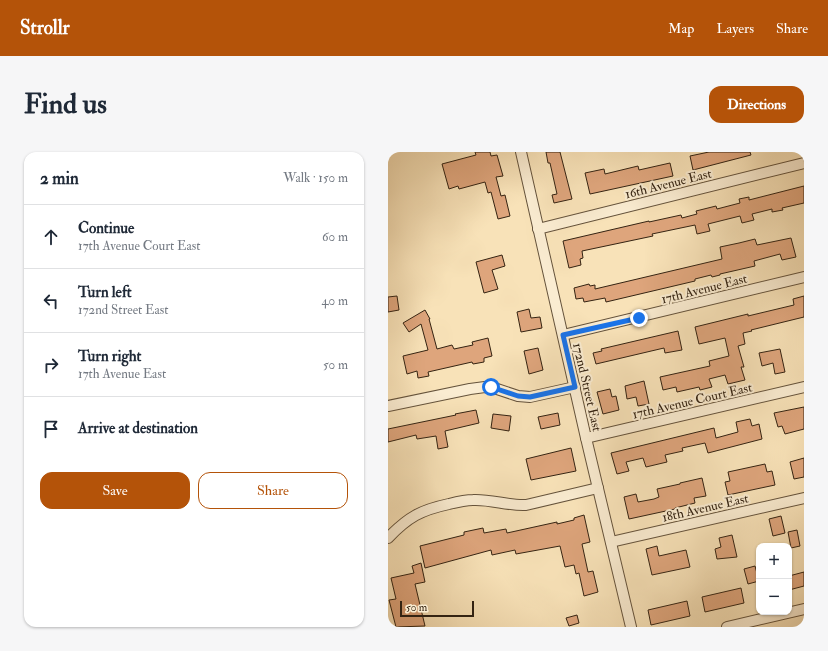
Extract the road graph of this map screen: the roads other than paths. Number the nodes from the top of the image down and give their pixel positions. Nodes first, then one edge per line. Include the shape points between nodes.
1 (521, 152) edge
2 (804, 163) edge
3 (538, 229) junction
4 (804, 277) edge
5 (563, 335) junction
6 (575, 387) junction
7 (804, 387) edge
8 (388, 406) edge
9 (586, 438) junction
10 (598, 488) junction
11 (804, 498) edge
12 (388, 538) edge
13 (611, 542) junction
14 (804, 609) edge
15 (631, 627) edge
16 (728, 627) edge

1 - 3 street, 172nd Street East
2 - 3 street, 16th Avenue East
3 - 5 street, 172nd Street East
4 - 5 street, 17th Avenue East
5 - 6 street, 172nd Street East
6 - 8 street via 530,397 485,387
6 - 9 street, 172nd Street East
7 - 9 street, 17th Avenue Court East
9 - 10 street, 172nd Street East
10 - 12 street via 526,505 474,500 440,506 424,510 414,516
10 - 13 street, 172nd Street East
11 - 13 street, 18th Avenue East
13 - 15 street, 172nd Street East
14 - 16 street

